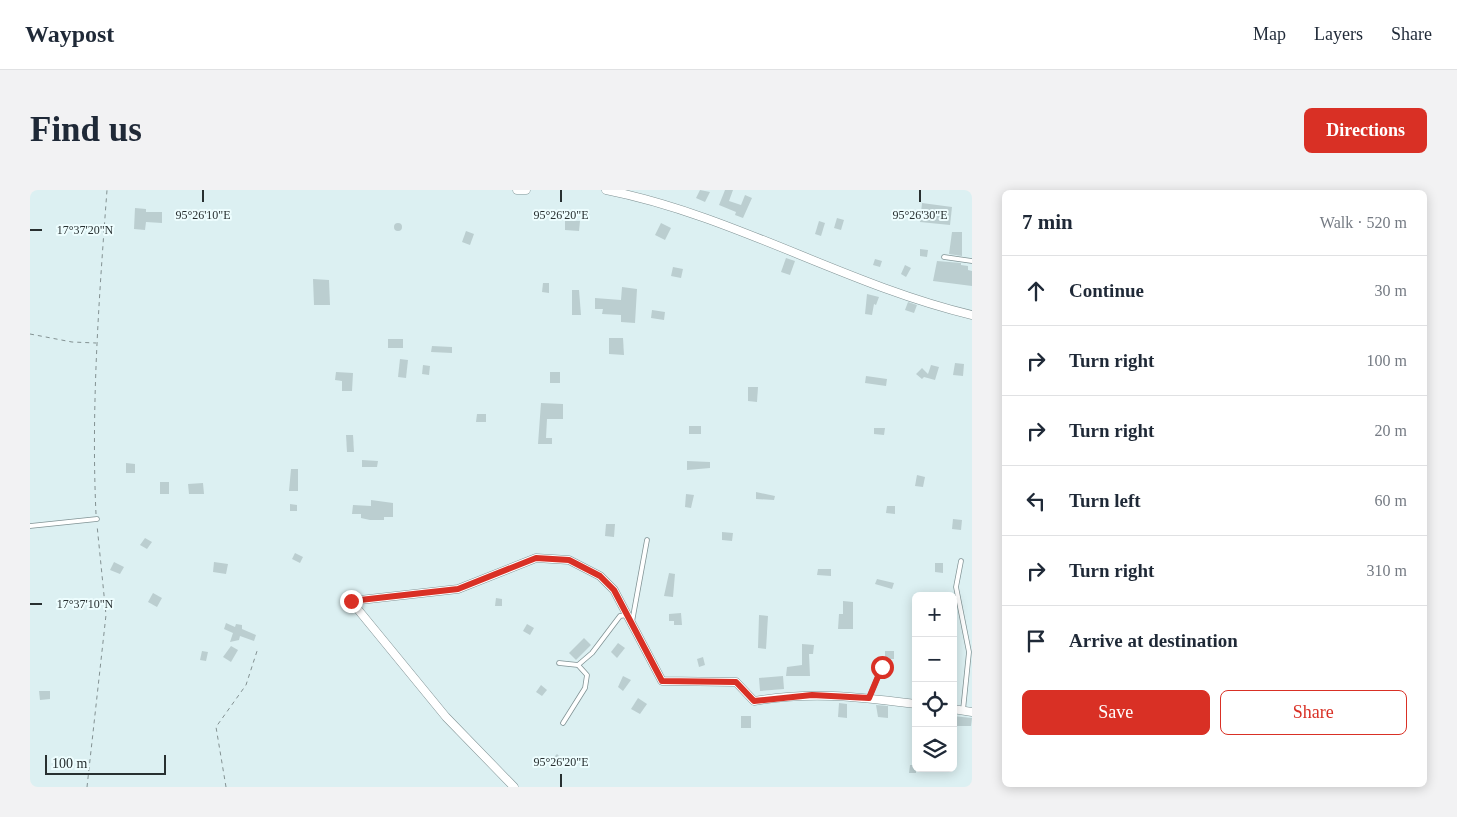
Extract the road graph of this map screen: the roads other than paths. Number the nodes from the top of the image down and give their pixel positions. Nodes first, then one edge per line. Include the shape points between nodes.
1 (517, 190) edge
2 (526, 190) edge
3 (606, 190) edge
4 (944, 256) dead end
5 (972, 261) edge
6 (972, 315) edge
7 (97, 519) road end
8 (30, 526) edge
9 (647, 540) dead end
10 (961, 561) dead end
11 (627, 615) junction
12 (632, 624) junction
13 (559, 663) dead end
14 (578, 665) junction
15 (882, 667) dead end
16 (869, 698) junction
17 (912, 703) edge
18 (957, 709) edge
19 (963, 710) junction
20 (972, 712) edge
21 (564, 723) dead end
22 (514, 787) edge

1 - 2 street
3 - 6 street via 650,199 725,224 853,275
4 - 5 lane
7 - 8 lane
9 - 12 lane
10 - 19 lane via 956,587 969,652
11 - 12 street
11 - 14 lane via 620,616 592,653
11 - 22 street via 614,590 600,576 569,560 536,558 458,589 351,601 439,710
12 - 16 street via 662,681 736,682 754,701 812,695
13 - 14 lane
14 - 21 lane via 587,675 588,682
15 - 16 lane
16 - 17 street
18 - 19 street
19 - 20 street

